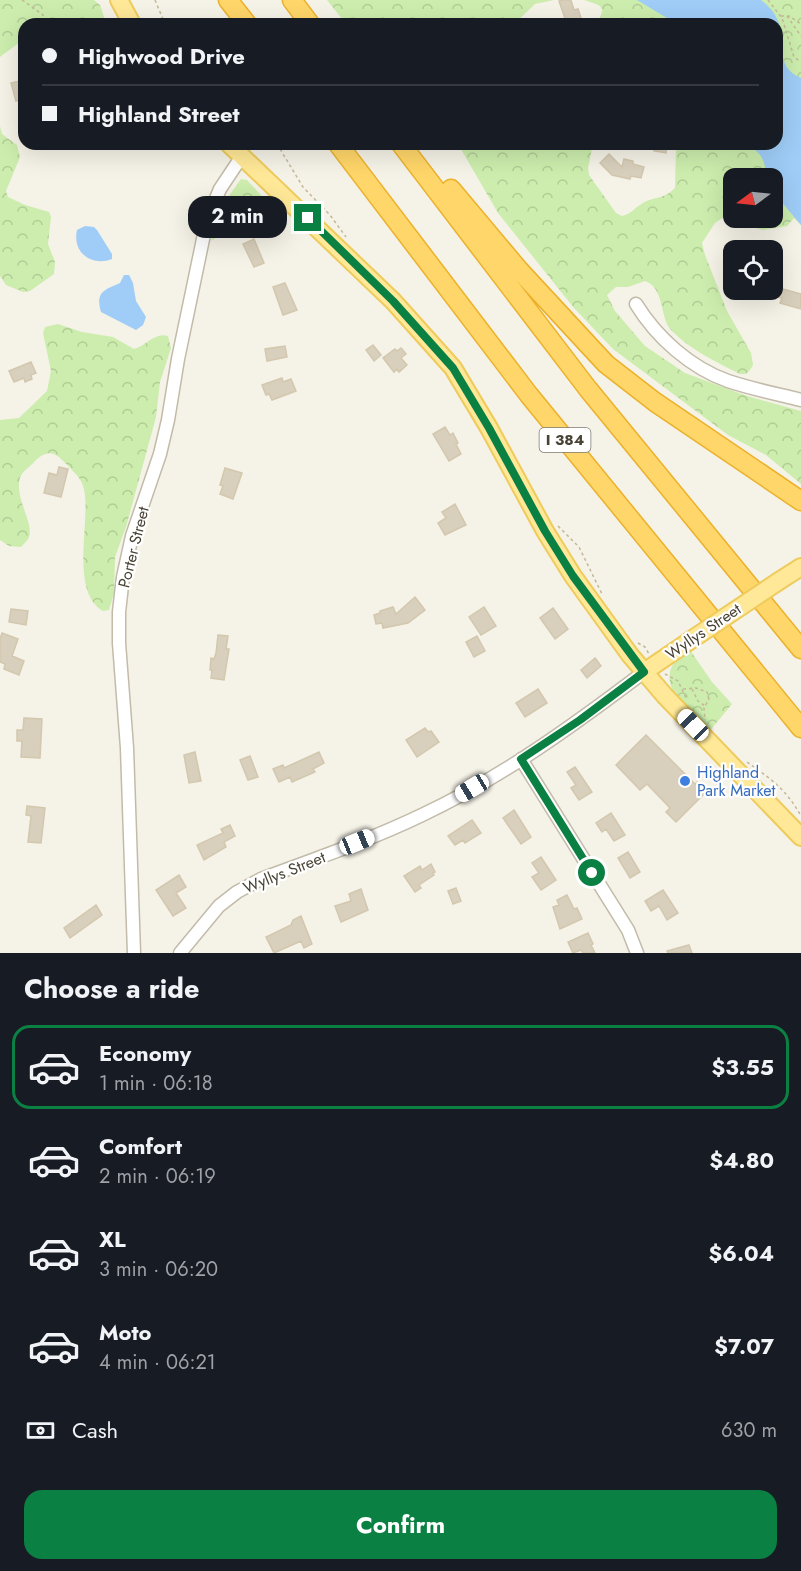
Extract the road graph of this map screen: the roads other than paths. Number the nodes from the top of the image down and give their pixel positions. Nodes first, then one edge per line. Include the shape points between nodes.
1 (119, 0) edge
2 (228, 0) edge
3 (292, 0) edge
4 (129, 18) edge
5 (242, 18) edge
6 (306, 18) edge
7 (236, 150) edge
8 (343, 150) edge
9 (406, 150) edge
10 (420, 150) edge
11 (242, 156) junction
12 (636, 304) dead end
13 (801, 400) edge
14 (801, 501) edge
15 (801, 567) edge
16 (801, 649) edge
17 (644, 672) junction
18 (801, 729) edge
19 (521, 759) junction
20 (801, 837) edge
21 (134, 953) edge
22 (180, 953) edge
23 (637, 953) edge

1 - 4 main road
2 - 5 highway
3 - 6 highway
7 - 11 main road
8 - 18 highway, I 384 via 529,395
9 - 16 highway, I 384 via 588,388
10 - 14 highway via 483,228 606,363 655,402
11 - 17 main road via 393,301 453,368 573,576
11 - 21 street, Porter Street via 220,189 207,220 168,420 132,536 122,589 119,643
12 - 13 street via 648,323 689,361 728,381
15 - 17 main road, Wyllys Street, bridge
17 - 19 street, Wyllys Street
17 - 20 main road
19 - 22 street, Wyllys Street via 422,816 237,892 219,906
19 - 23 street via 628,930

